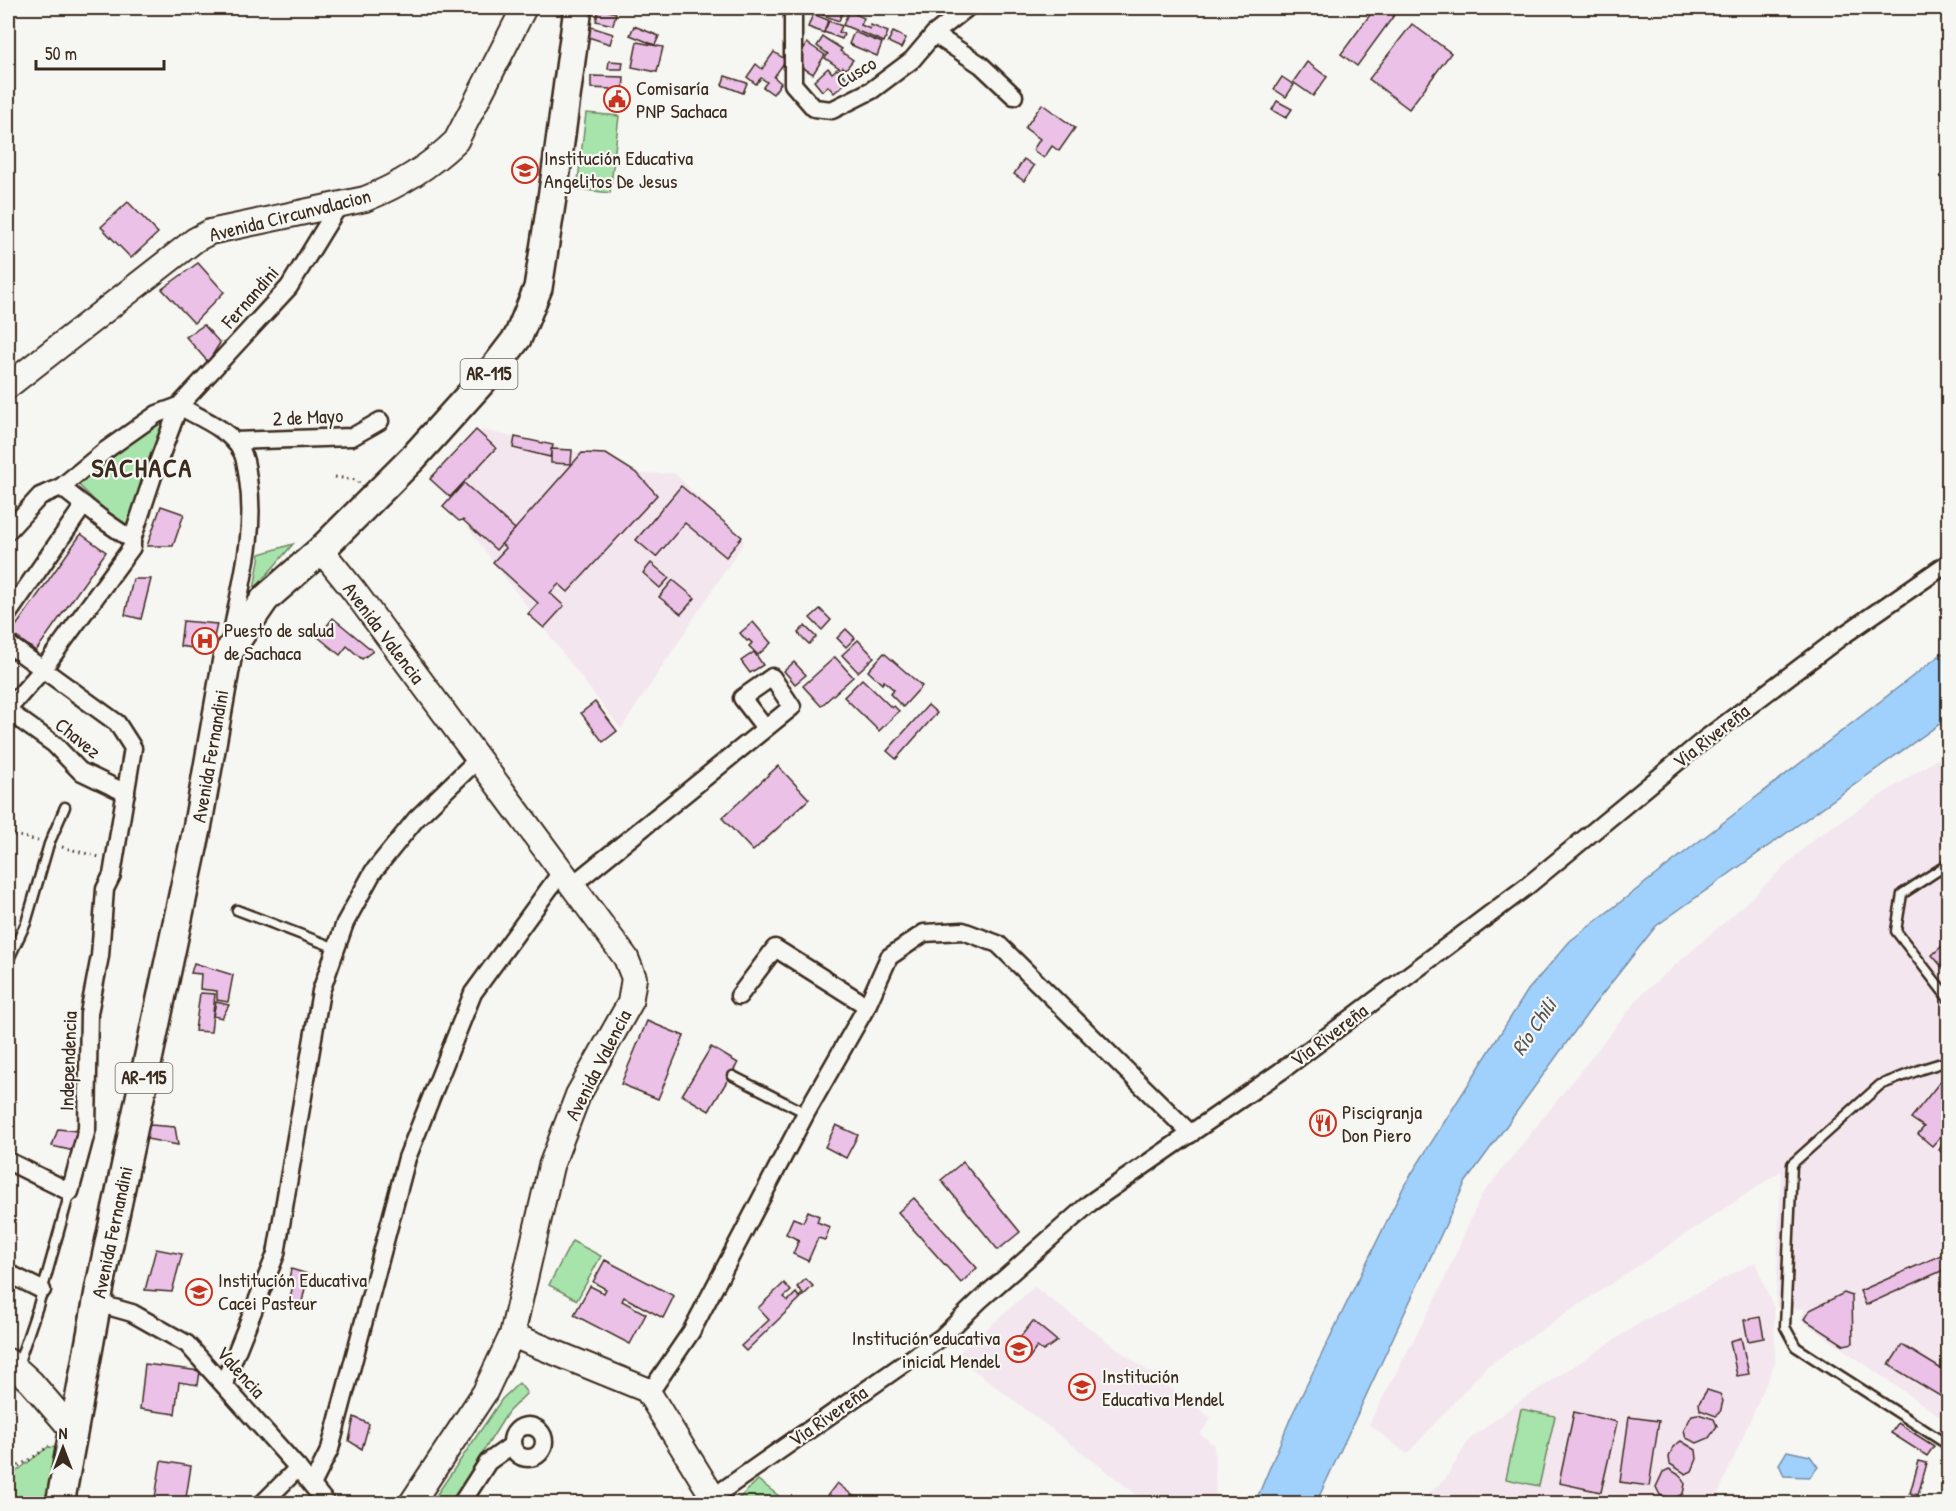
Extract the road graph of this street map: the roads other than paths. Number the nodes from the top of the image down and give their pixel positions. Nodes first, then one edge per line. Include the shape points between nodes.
1 (524, 8) edge
2 (578, 8) edge
3 (793, 8) edge
4 (967, 8) edge
5 (934, 34) junction
6 (1014, 96) dead end
7 (339, 205) junction
8 (8, 386) edge
9 (179, 406) junction
10 (380, 421) dead end
11 (234, 441) junction
12 (62, 487) junction
13 (84, 505) junction
14 (8, 531) edge
15 (132, 540) junction
16 (321, 550) junction
17 (1948, 563) edge
18 (8, 614) edge
19 (8, 644) edge
20 (228, 653) junction
21 (43, 669) junction
22 (8, 710) edge
23 (765, 728) dead end
24 (477, 760) junction
25 (126, 793) junction
26 (65, 807) dead end
27 (1948, 864) edge
28 (566, 878) junction
29 (237, 910) dead end
30 (336, 948) junction
31 (8, 968) edge
32 (738, 996) dead end
33 (1948, 998) edge
34 (867, 1006) junction
35 (1948, 1061) edge
36 (733, 1076) dead end
37 (806, 1113) junction
38 (1191, 1134) junction
39 (8, 1161) edge
40 (70, 1192) junction
41 (8, 1273) edge
42 (42, 1290) junction
43 (97, 1304) junction
44 (512, 1335) junction
45 (12, 1365) edge
46 (224, 1383) junction
47 (647, 1390) junction
48 (70, 1427) junction
49 (512, 1445) dead end
50 (1948, 1445) edge
51 (298, 1468) junction
52 (312, 1485) junction
53 (710, 1500) edge
54 (60, 1503) edge
55 (262, 1503) edge
56 (327, 1503) edge
57 (411, 1503) edge
58 (461, 1503) edge

1 - 7 street, Avenida Circunvalacion via 456,141 441,156 386,191
2 - 16 main road, Avenida Fernandini / AR-115 via 538,288 523,327 495,367 421,450
3 - 5 street, Cusco via 793,84 814,108 832,110 872,90 912,60
4 - 5 street, Cusco
5 - 6 street via 981,65
7 - 8 street, Avenida Circunvalacion via 210,232 195,240
7 - 9 street, Fernandini via 289,287
9 - 11 street via 214,424
9 - 12 street via 157,414
9 - 15 street
10 - 11 street, 2 de Mayo via 352,437
11 - 20 street via 242,452 251,501 250,541
12 - 13 street
12 - 14 street via 40,496
13 - 15 street
13 - 18 street
15 - 21 street via 132,547
16 - 20 main road, Avenida Fernandini / AR-115 via 265,598
16 - 24 street, Avenida Valencia
17 - 38 street, Via Rivereña via 1828,646 1704,741 1526,887
19 - 21 street
20 - 43 main road, Avenida Fernandini / AR-115 via 197,829
21 - 22 street
21 - 25 street, Independencia via 117,723 133,748
22 - 25 street, Chavez via 54,744 81,771
23 - 28 street
24 - 28 street, Avenida Valencia
24 - 30 street via 416,819 374,872 345,923
25 - 40 street, Independencia via 112,875 105,889 100,956 89,1012 87,1129
26 - 31 lane
27 - 33 lane via 1902,894 1896,931
28 - 44 street, Avenida Valencia via 626,958 634,978 630,1003 578,1095 551,1166
28 - 52 street via 473,993 407,1158 330,1449
29 - 30 lane
30 - 46 street via 321,991 276,1254
32 - 34 street via 775,948
34 - 37 street
34 - 38 street via 889,957 924,933 963,932 998,944
35 - 50 lane via 1880,1085 1792,1164 1785,1327 1796,1347
36 - 37 lane
37 - 47 street via 691,1332 655,1385
38 - 53 street, Via Rivereña via 1090,1203 942,1337
39 - 40 street
40 - 42 lane, Independencia
41 - 42 street
42 - 45 lane, Independencia
43 - 46 street, Valencia via 132,1313 187,1344
43 - 48 main road, Avenida Fernandini / AR-115
44 - 47 street
44 - 57 street, Avenida Valencia via 485,1392
45 - 48 street
46 - 51 street, Valencia
47 - 53 street
48 - 54 main road, Avenida Fernandini / AR-115
49 - 58 street via 488,1462
51 - 52 street, Valencia
51 - 55 street
52 - 56 street, Valencia

